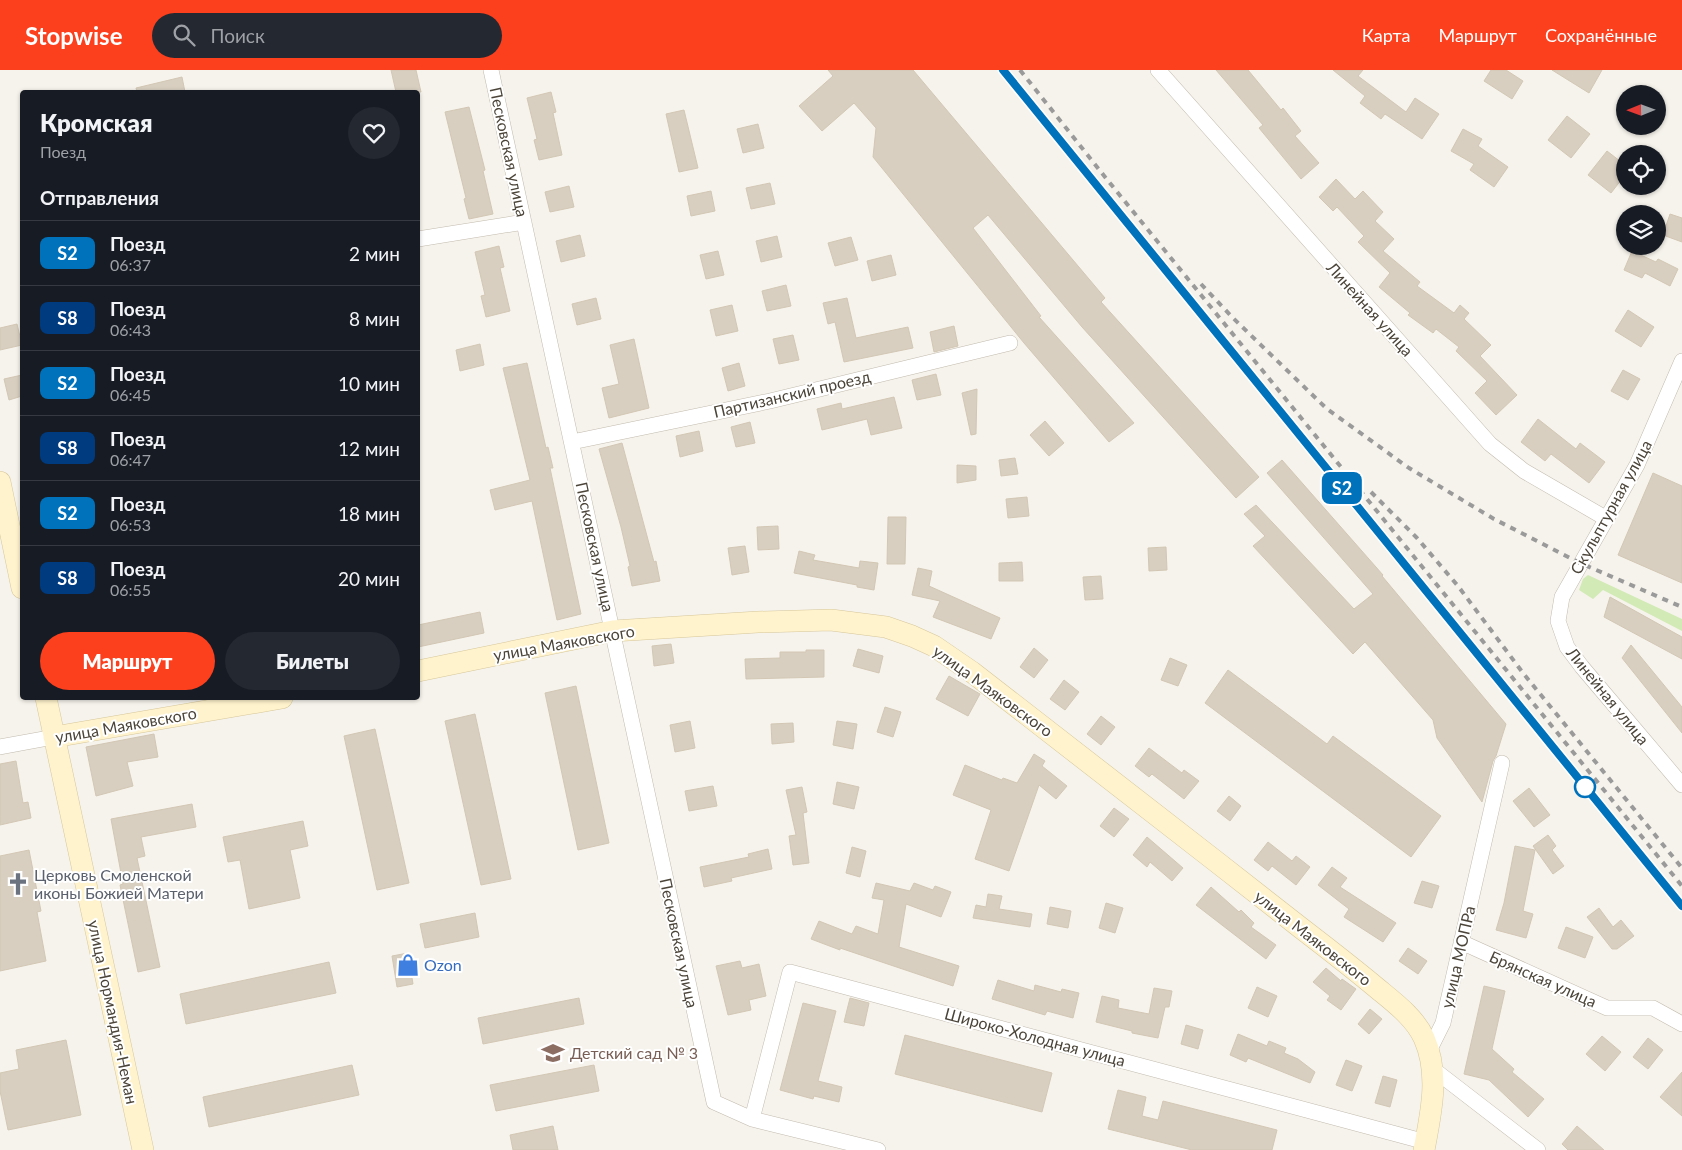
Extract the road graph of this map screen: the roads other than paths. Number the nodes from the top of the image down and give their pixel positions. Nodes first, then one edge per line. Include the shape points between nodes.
1 (491, 70) edge
2 (1158, 70) edge
3 (524, 222) junction
4 (420, 239) edge
5 (1010, 343) dead end
6 (1682, 361) edge
7 (572, 442) junction
8 (0, 482) edge
9 (1607, 519) junction
10 (20, 578) edge
11 (1562, 597) joint
12 (613, 632) junction
13 (420, 671) edge
14 (46, 700) edge
15 (270, 700) edge
16 (54, 737) junction
17 (0, 747) edge
18 (1502, 763) dead end
19 (1682, 786) edge
20 (1461, 942) junction
21 (1682, 1024) edge
22 (1431, 1060) junction
23 (752, 1119) junction
24 (1425, 1146) edge
25 (143, 1150) edge
26 (878, 1150) edge
27 (1538, 1150) edge

1 - 3 street, Песковская улица
2 - 9 street, Линейная улица via 1490,444 1524,472
3 - 4 street
3 - 7 street, Песковская улица
5 - 7 street, Партизанский проезд via 770,400
6 - 9 street, Скульптурная улица via 1637,465
7 - 12 street, Песковская улица
8 - 10 street
9 - 11 street, Скульптурная улица
11 - 19 street, Линейная улица via 1558,621 1567,647
12 - 13 street, улица Маяковского
12 - 22 street, улица Маяковского via 831,620 886,626 934,646 972,672 1398,1005 1424,1037
12 - 23 street, Песковская улица via 714,1102
14 - 16 street, улица Нормандия-Неман
15 - 16 street, улица Маяковского
16 - 17 street, улица Маяковского
16 - 25 street, улица Нормандия-Неман
18 - 20 street, улица МОПРа
20 - 21 street, Брянская улица via 1607,1008 1652,1008
20 - 22 street, улица МОПРа via 1443,1023
22 - 24 street, улица МОПРа via 1432,1100
22 - 27 street, улица Маяковского
23 - 24 street, Широко-Холодная улица via 790,972
23 - 26 street

